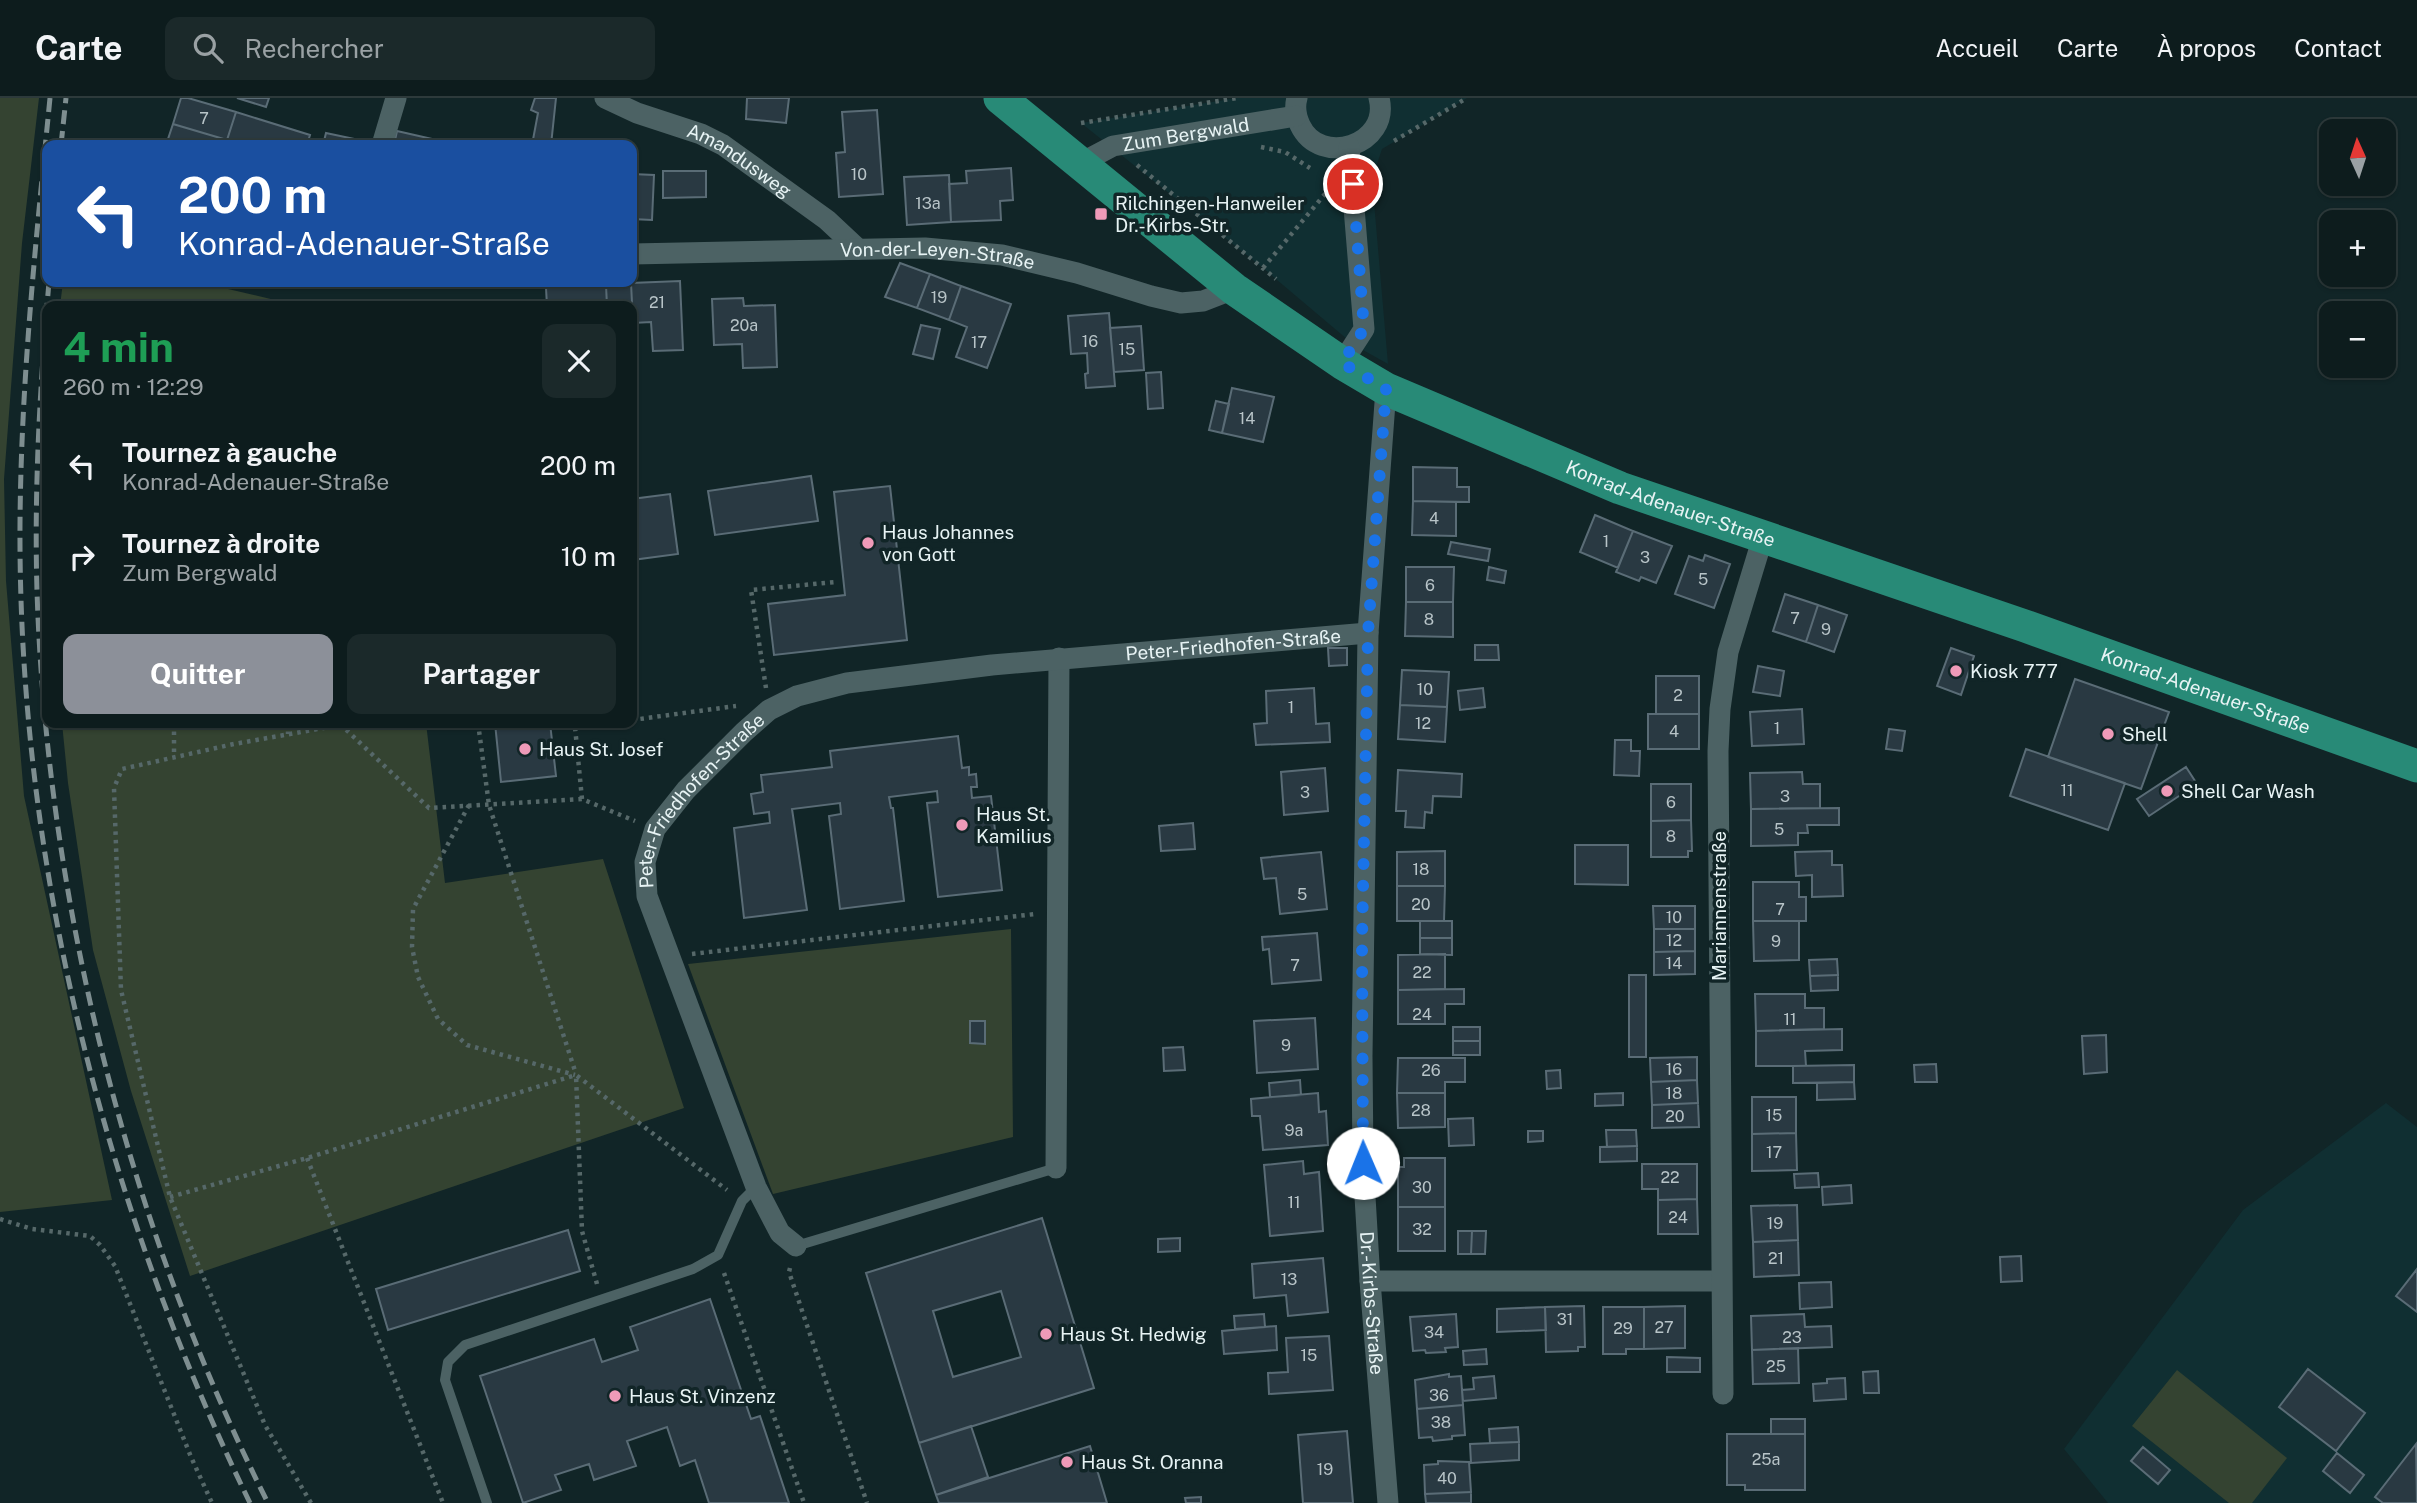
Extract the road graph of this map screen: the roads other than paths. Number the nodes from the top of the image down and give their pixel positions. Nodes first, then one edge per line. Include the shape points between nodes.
1 (396, 98) edge
2 (605, 98) edge
3 (1000, 98) edge
4 (1384, 100) edge
5 (1296, 107) edge
6 (383, 140) edge
7 (1349, 148) junction
8 (1079, 164) junction
9 (858, 249) junction
10 (637, 254) edge
11 (1234, 289) junction
12 (1348, 354) junction
13 (1386, 389) junction
14 (1763, 537) junction
15 (1368, 633) junction
16 (1059, 658) junction
17 (2417, 766) edge
18 (1056, 1168) joint
19 (749, 1194) junction
20 (796, 1246) joint
21 (1721, 1280) junction
22 (1370, 1281) junction
23 (1723, 1394) dead end
24 (487, 1503) edge
25 (1388, 1503) edge

1 - 6 street
2 - 9 street, Amandusweg via 723,145 827,220
3 - 8 main road, Konrad-Adenauer-Straße
4 - 7 street via 1369,136
5 - 7 street via 1304,132 1316,143 1332,149
5 - 8 street, Zum Bergwald via 1113,146
7 - 12 street via 1364,329
8 - 11 main road, Konrad-Adenauer-Straße
9 - 10 street, Von-der-Leyen-Straße
9 - 11 street, Von-der-Leyen-Straße via 925,248 1002,255 1181,303 1203,301
11 - 12 main road, Konrad-Adenauer-Straße
12 - 13 main road, Konrad-Adenauer-Straße
13 - 14 main road, Konrad-Adenauer-Straße via 1620,488
13 - 15 street, Dr.-Kirbs-Straße
14 - 17 main road, Konrad-Adenauer-Straße
14 - 21 street, Mariannenstraße via 1728,652 1720,709
15 - 16 street, Peter-Friedhofen-Straße
15 - 22 street, Dr.-Kirbs-Straße via 1362,1056
16 - 18 street
16 - 19 street, Peter-Friedhofen-Straße via 846,683 768,706 685,790 654,829 645,862 647,896
18 - 20 lane
19 - 20 street, Peter-Friedhofen-Straße
19 - 24 lane via 718,1255 693,1269 465,1345 449,1362 445,1380
21 - 22 street
21 - 23 street, Mariannenstraße
22 - 25 street, Dr.-Kirbs-Straße

